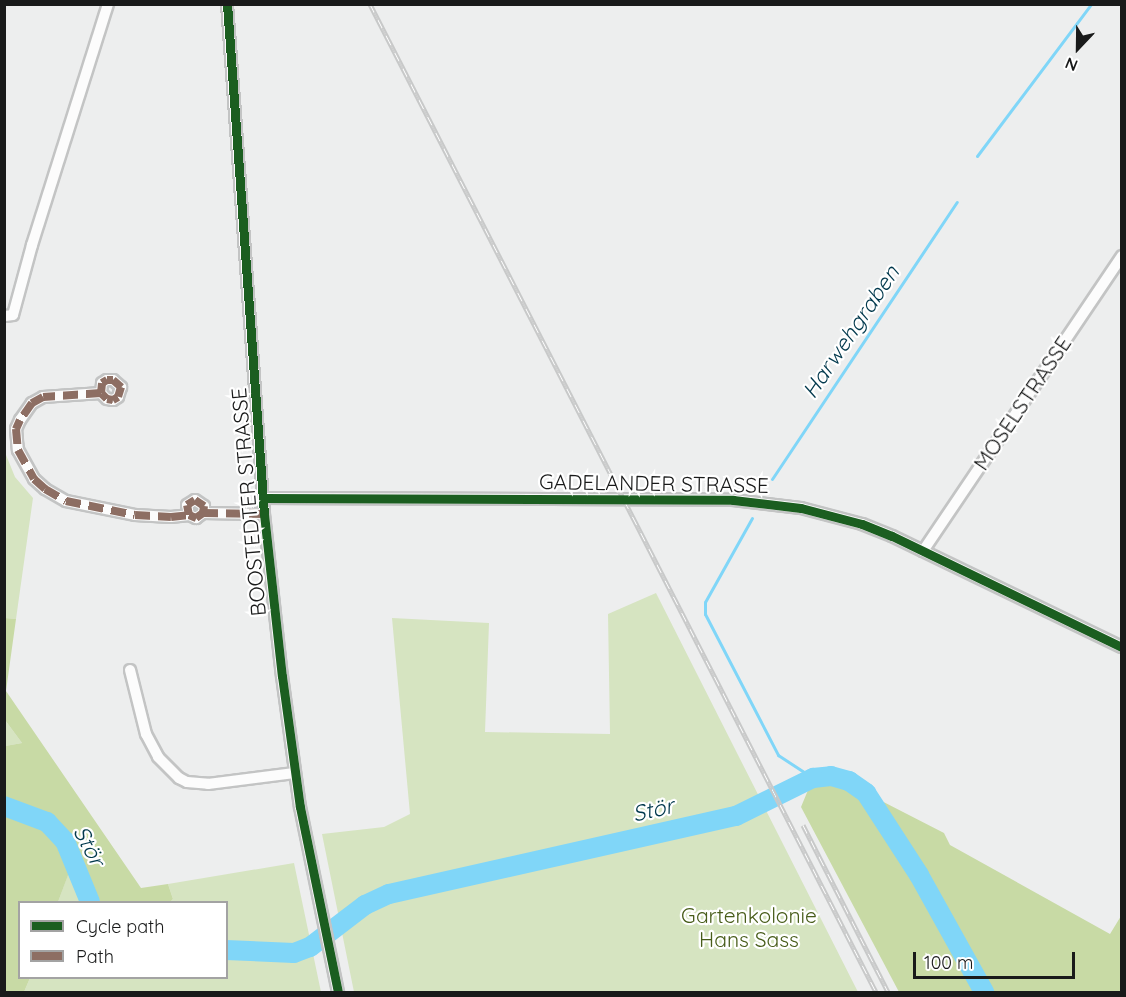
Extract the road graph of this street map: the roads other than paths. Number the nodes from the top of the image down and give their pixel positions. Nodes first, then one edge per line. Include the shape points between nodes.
1 (108, 4) edge
2 (226, 4) edge
3 (1122, 256) edge
4 (5, 316) edge
5 (101, 393) dead end
6 (263, 498) junction
7 (264, 514) junction
8 (923, 551) junction
9 (1122, 647) edge
10 (130, 670) dead end
11 (294, 773) junction
12 (338, 993) edge

1 - 4 street via 13,315
2 - 6 street, BOOSTEDTER STRASSE
3 - 8 street, MOSELSTRASSE
5 - 7 street via 51,394 27,408 16,429 18,450 34,479 57,497 135,514 171,517
6 - 7 street, BOOSTEDTER STRASSE
6 - 8 street, GADELANDER STRASSE via 733,500 831,515
7 - 11 street, BOOSTEDTER STRASSE
8 - 9 street, GADELANDER STRASSE
10 - 11 street via 146,734 158,757 179,778 208,784
11 - 12 street, BOOSTEDTER STRASSE

